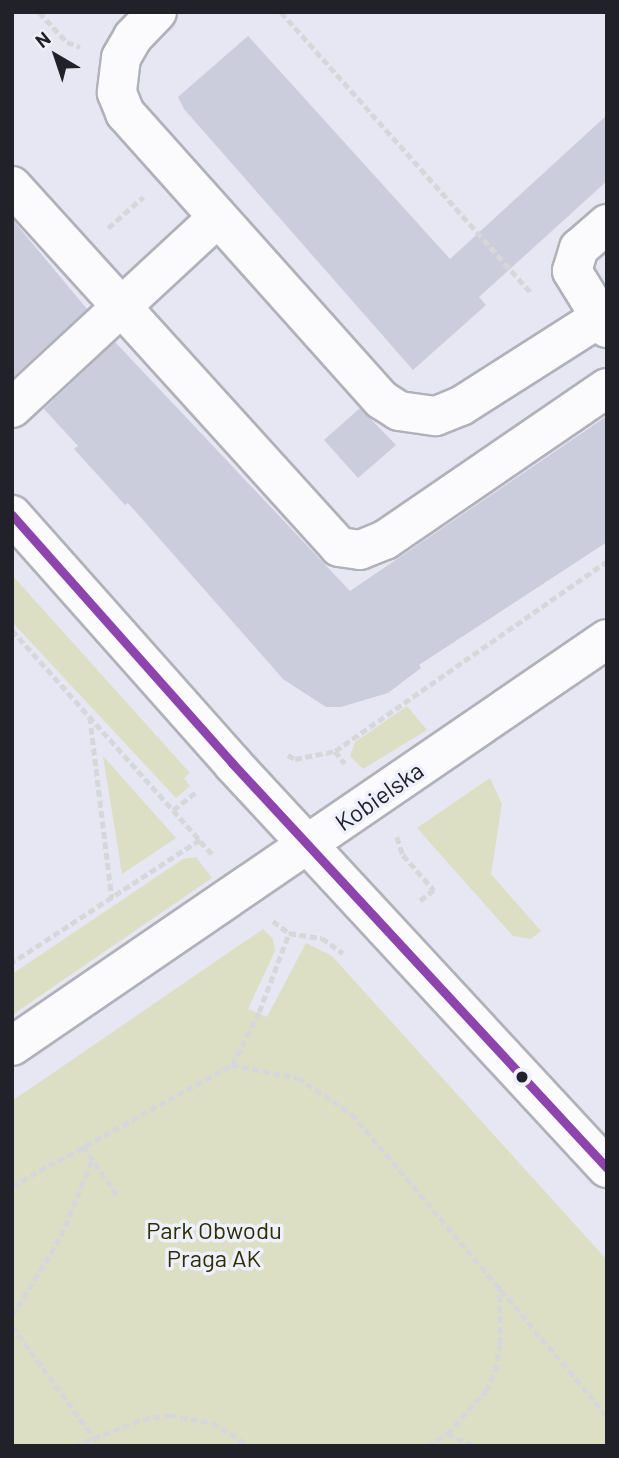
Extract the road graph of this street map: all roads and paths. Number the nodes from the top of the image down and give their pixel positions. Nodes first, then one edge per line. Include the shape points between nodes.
1 (39, 12) edge
2 (158, 12) edge
3 (281, 12) edge
4 (86, 49) dead end
5 (173, 171) junction
6 (12, 186) edge
7 (215, 219) junction
8 (607, 224) edge
9 (76, 256) junction
10 (121, 308) junction
11 (591, 328) edge
12 (607, 388) edge
13 (12, 408) edge
14 (12, 515) edge
15 (607, 561) edge
16 (12, 630) edge
17 (607, 639) edge
18 (90, 716) junction
19 (285, 752) dead end
20 (397, 836) dead end
21 (308, 845) junction
22 (434, 890) dead end
23 (112, 898) junction
24 (268, 918) dead end
25 (289, 933) junction
26 (350, 957) dead end
27 (12, 963) edge
28 (12, 1046) edge
29 (232, 1065) junction
30 (83, 1146) junction
31 (92, 1160) junction
32 (607, 1168) edge
33 (12, 1186) edge
34 (119, 1198) dead end
35 (499, 1285) junction
36 (12, 1317) edge
37 (12, 1326) edge
38 (607, 1416) edge
39 (447, 1434) junction
40 (95, 1437) junction
41 (74, 1446) edge
42 (100, 1446) edge
43 (250, 1446) edge
44 (427, 1446) edge
45 (477, 1446) edge

1 - 4 path via 67,42
2 - 5 street via 133,37 121,58 117,93 134,128
3 - 11 path
5 - 7 street
5 - 9 path
6 - 9 street
7 - 10 street
7 - 11 street via 382,400 399,411 436,416 461,406
8 - 11 street via 579,248 572,271
9 - 10 street
10 - 12 street via 330,541 347,549 384,540
10 - 13 street
14 - 21 street
15 - 19 path via 335,751 295,759
16 - 18 path
17 - 21 street, Kobielska
18 - 23 path
18 - 23 path via 200,840
20 - 22 path via 403,855
21 - 28 street, Kobielska
21 - 32 street
23 - 27 path
24 - 25 path
25 - 26 path via 322,938
25 - 29 path
29 - 30 path
29 - 35 path via 298,1078 352,1114
30 - 31 path
30 - 33 path
31 - 34 path
31 - 36 path via 61,1236
35 - 38 path
35 - 39 path via 500,1344 495,1371 486,1391
37 - 40 path
39 - 44 path
39 - 45 path
40 - 41 path
40 - 42 path
40 - 43 path via 143,1419 170,1415 212,1423

